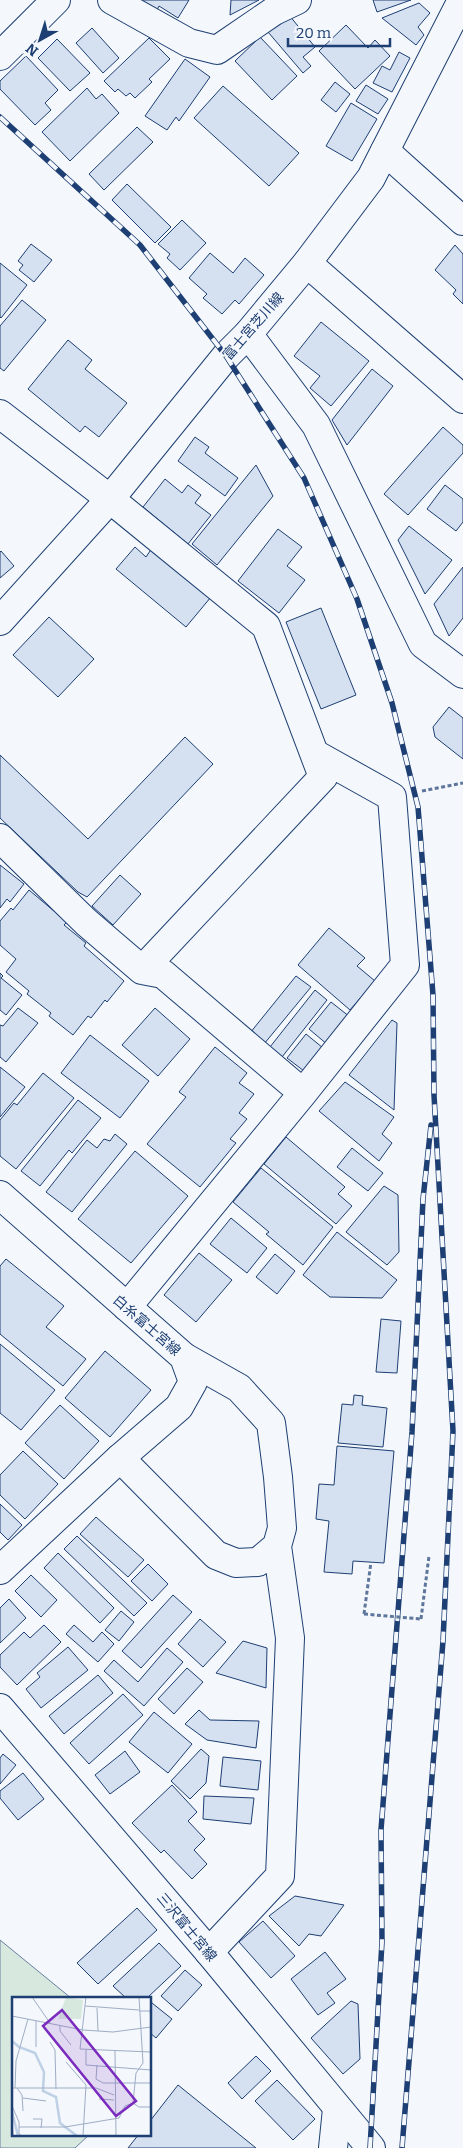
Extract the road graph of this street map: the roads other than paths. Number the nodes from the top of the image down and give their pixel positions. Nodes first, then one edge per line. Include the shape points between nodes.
1 (56, 0) edge
2 (112, 0) edge
3 (297, 0) edge
4 (462, 0) edge
5 (0, 56) edge
6 (385, 152) junction
7 (463, 221) edge
8 (307, 264) junction
9 (248, 334) junction
10 (463, 399) edge
11 (0, 414) edge
12 (110, 499) junction
13 (0, 621) edge
14 (463, 674) edge
15 (315, 754) junction
16 (0, 838) edge
17 (142, 970) junction
18 (303, 1093) junction
19 (0, 1195) edge
20 (127, 1307) junction
21 (184, 1357) junction
22 (120, 1458) junction
23 (277, 1546) junction
24 (0, 1570) edge
25 (0, 1708) edge
26 (209, 1952) junction
27 (337, 2109) junction
28 (332, 2148) edge
29 (371, 2148) edge

1 - 5 street
2 - 3 street via 189,43 217,50 274,11
4 - 6 street, 富士宮芝川線
6 - 7 street
6 - 8 street, 富士宮芝川線 via 371,178
8 - 9 street, 富士宮芝川線
8 - 10 street
9 - 12 street, 富士宮芝川線 via 226,356
9 - 14 street via 316,425 423,644
11 - 12 street
12 - 13 street, 富士宮芝川線
12 - 15 street via 266,626
15 - 17 street via 323,777
15 - 18 street via 392,797 404,965
16 - 17 street via 86,922
17 - 18 street via 163,974
18 - 20 street
19 - 20 street, 白糸富士宮線
20 - 21 street, 白糸富士宮線
21 - 22 street, 白糸富士宮線 via 193,1382 178,1407
21 - 23 street via 239,1388 270,1423 282,1528
22 - 23 street via 216,1555 236,1563 258,1562
22 - 24 street, 白糸富士宮線
23 - 26 street via 290,1638 280,1876
25 - 26 street, 三沢富士宮線
26 - 27 street, 三沢富士宮線
27 - 28 street
27 - 29 street, 三沢富士宮線

